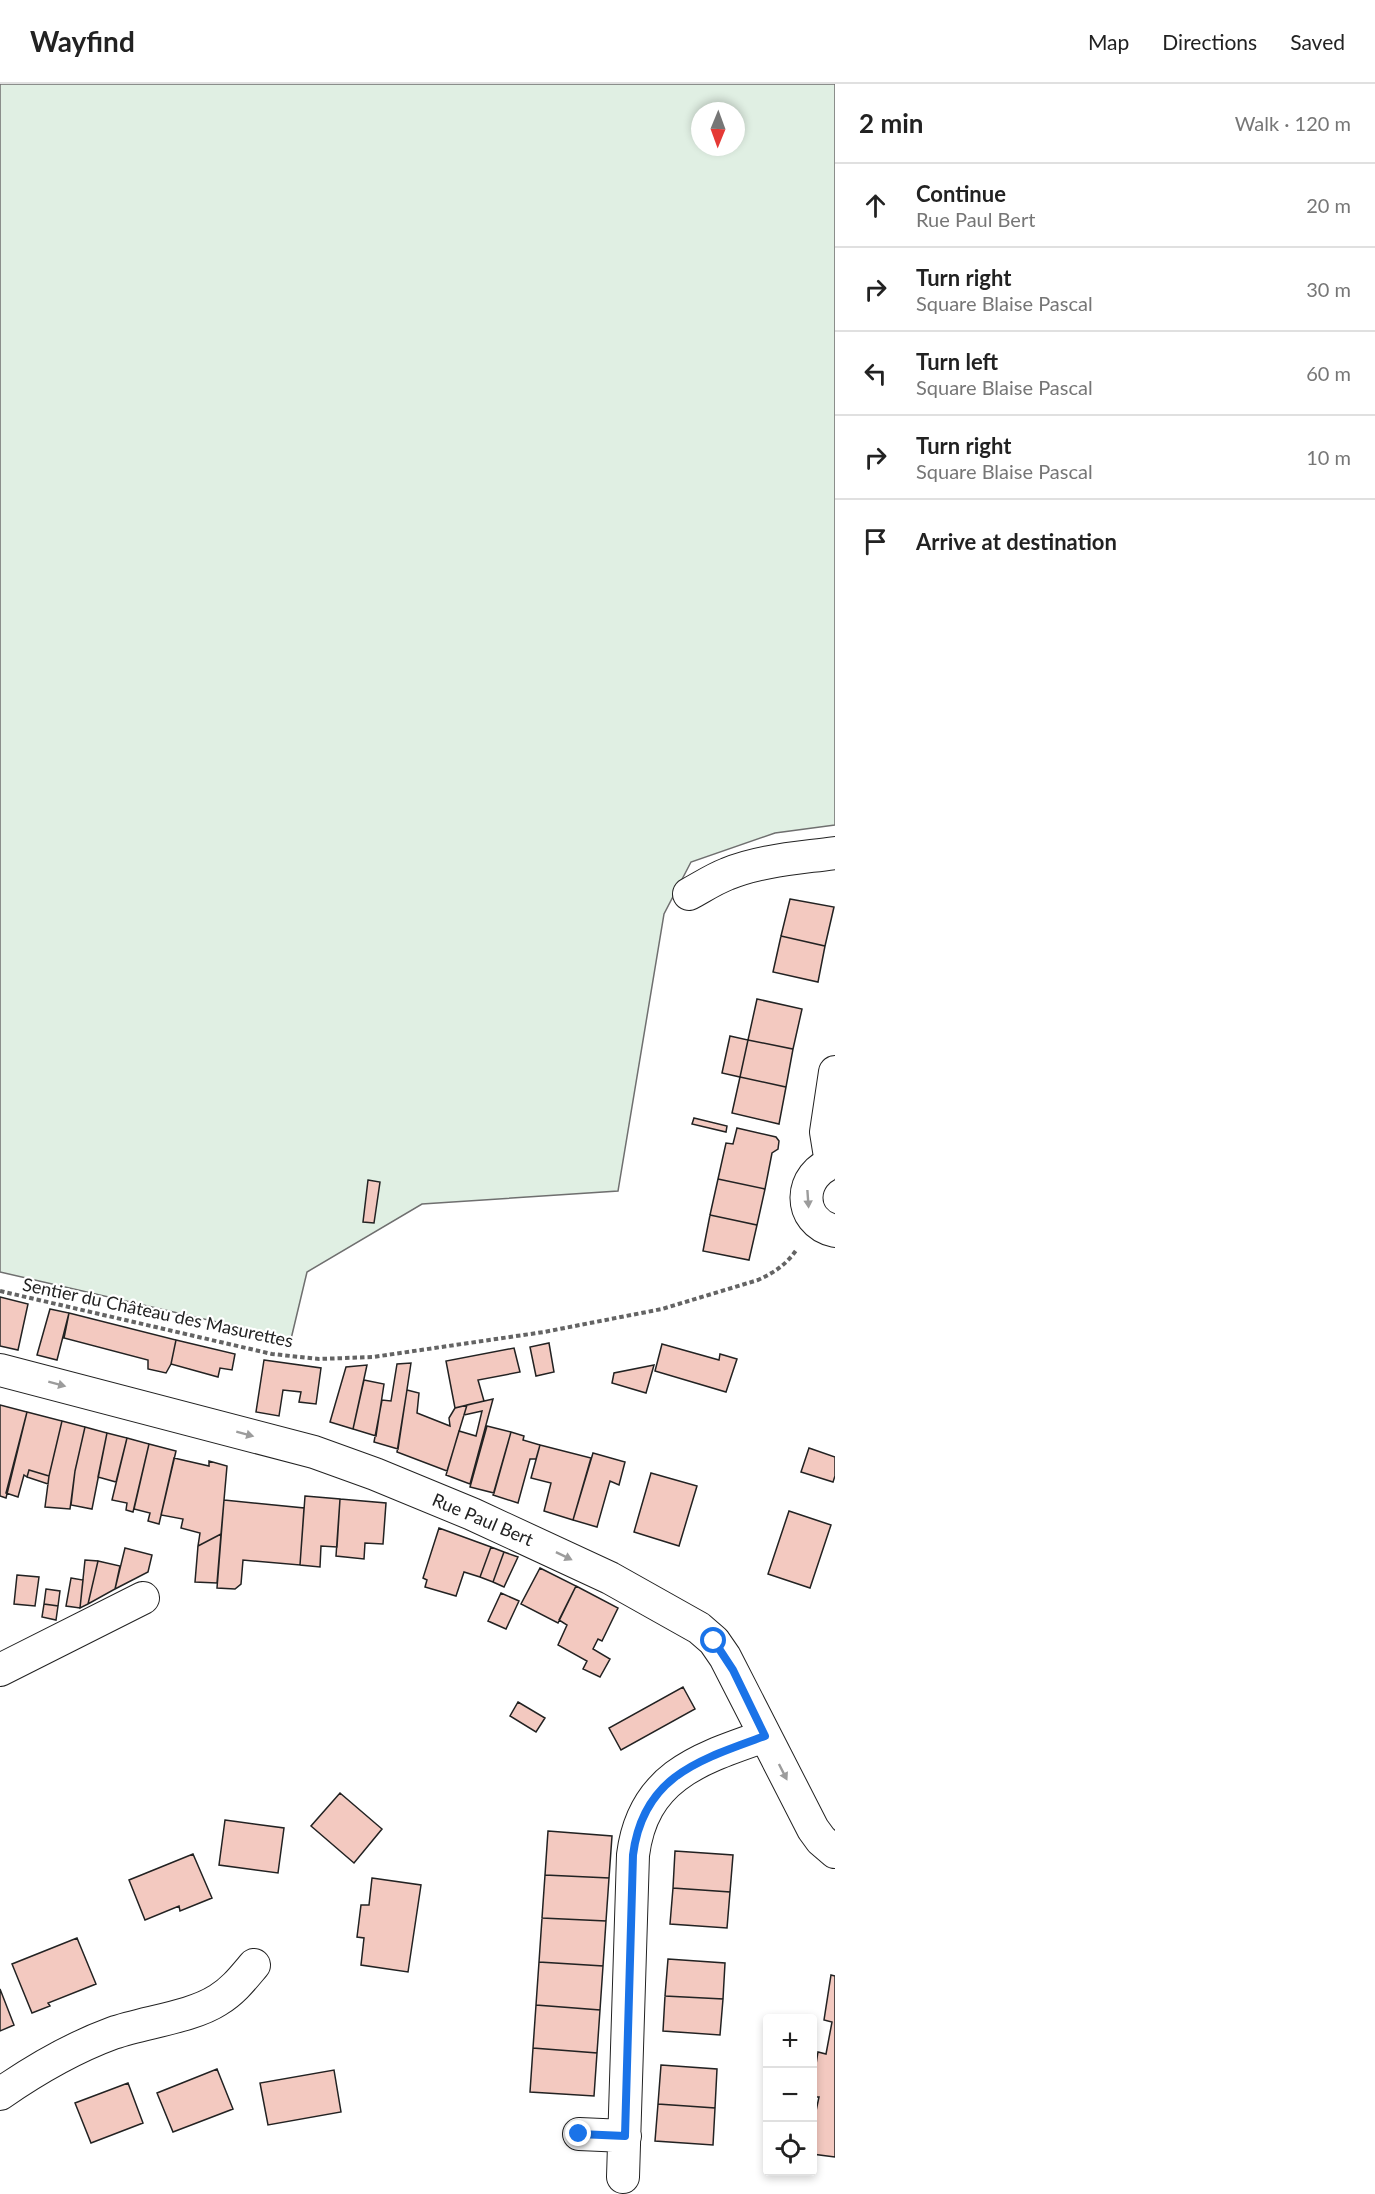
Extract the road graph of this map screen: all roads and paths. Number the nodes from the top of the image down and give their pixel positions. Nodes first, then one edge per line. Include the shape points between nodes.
1 (835, 853) edge
2 (689, 894) dead end
3 (835, 1072) edge
4 (833, 1162) edge
5 (825, 1226) edge
6 (0, 1291) edge
7 (0, 1370) edge
8 (143, 1598) dead end
9 (0, 1670) edge
10 (765, 1736) junction
11 (835, 1852) edge
12 (254, 1965) dead end
13 (0, 2094) edge
14 (579, 2134) dead end
15 (625, 2136) junction
16 (623, 2177) dead end

1 - 2 street via 745,868
3 - 4 street via 826,1132
4 -> 5 street via 817,1171 808,1184 806,1200 811,1214
5 - 6 path, Sentier du Château des Masurettes via 774,1273 727,1291 662,1309 544,1332 374,1357 319,1359 272,1354
7 -> 10 street, Rue Paul Bert via 314,1452 542,1545 610,1578 706,1634 725,1657
8 - 9 street
10 -> 11 street, Rue Paul Bert via 813,1829
10 - 15 street via 703,1758 657,1794 640,1822 633,1855
12 - 13 street via 216,2002 131,2027 81,2047 47,2063
14 - 15 street
15 - 16 street

